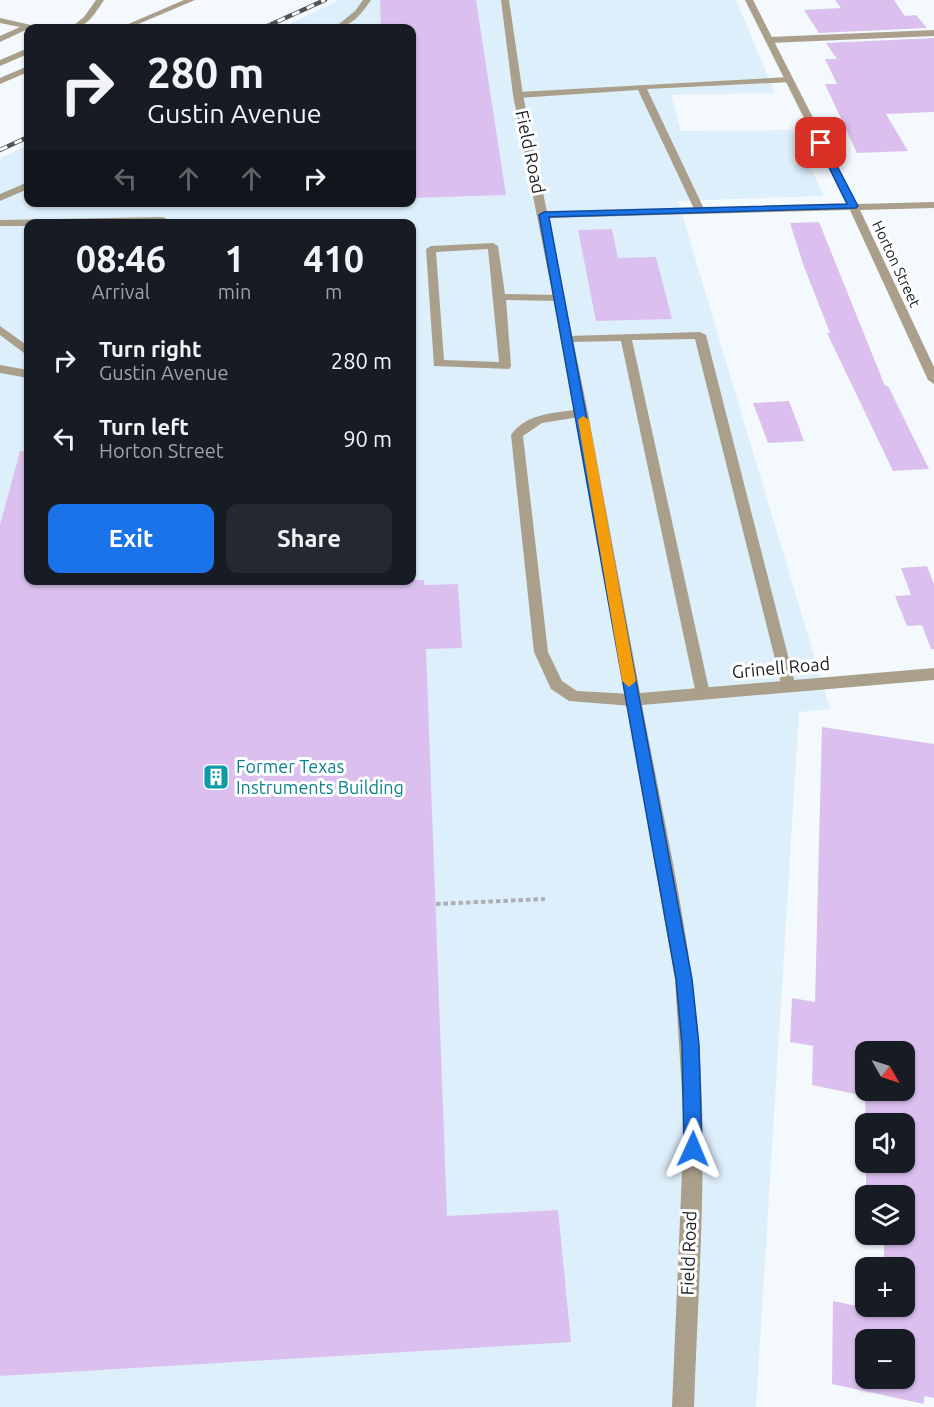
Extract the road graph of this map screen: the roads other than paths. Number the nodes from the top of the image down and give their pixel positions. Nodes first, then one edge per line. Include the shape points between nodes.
1 (100, 0) edge
2 (191, 0) edge
3 (367, 0) edge
4 (505, 0) edge
5 (749, 0) edge
6 (0, 20) edge
7 (80, 24) edge
8 (133, 24) edge
9 (343, 24) edge
10 (24, 26) edge
11 (24, 29) edge
12 (934, 33) edge
13 (0, 39) edge
14 (769, 40) junction
15 (24, 53) edge
16 (0, 63) edge
17 (24, 71) edge
18 (789, 80) junction
19 (0, 81) edge
20 (641, 87) junction
21 (518, 95) junction
22 (24, 187) edge
23 (0, 198) edge
24 (934, 204) edge
25 (853, 206) junction
26 (700, 211) junction
27 (544, 215) junction
28 (24, 223) edge
29 (0, 224) edge
30 (500, 297) junction
31 (560, 298) junction
32 (0, 329) edge
33 (568, 339) junction
34 (626, 339) junction
35 (24, 348) edge
36 (0, 369) edge
37 (24, 373) edge
38 (934, 380) edge
39 (582, 413) junction
40 (934, 674) edge
41 (789, 687) junction
42 (703, 694) junction
43 (632, 700) junction
44 (683, 1407) edge

1 - 7 street
2 - 8 street
3 - 9 street
4 - 21 street, Field Road
5 - 14 street, Horton Street
6 - 10 street
11 - 13 street
12 - 14 street
14 - 18 street, Horton Street
15 - 16 street
17 - 19 street
18 - 20 street
18 - 25 street, Horton Street
20 - 21 street
20 - 26 street
21 - 27 street, Field Road
22 - 23 street
24 - 25 street
25 - 26 street
25 - 38 street, Horton Street
26 - 27 street
27 - 31 street, Field Road
28 - 29 street
30 - 30 street via 505,366 438,363 431,249 493,246
30 - 31 street
31 - 33 street, Field Road
32 - 35 street
33 - 34 street
33 - 39 street, Field Road
34 - 41 street via 700,335
34 - 42 street
36 - 37 street
39 - 43 street, Field Road
39 - 43 street, Grinell Road via 531,421 517,435 541,652 556,685 574,697
40 - 41 street, Grinell Road
41 - 42 street, Grinell Road
42 - 43 street, Grinell Road
43 - 44 street, Field Road via 684,979 690,1045 694,1125

